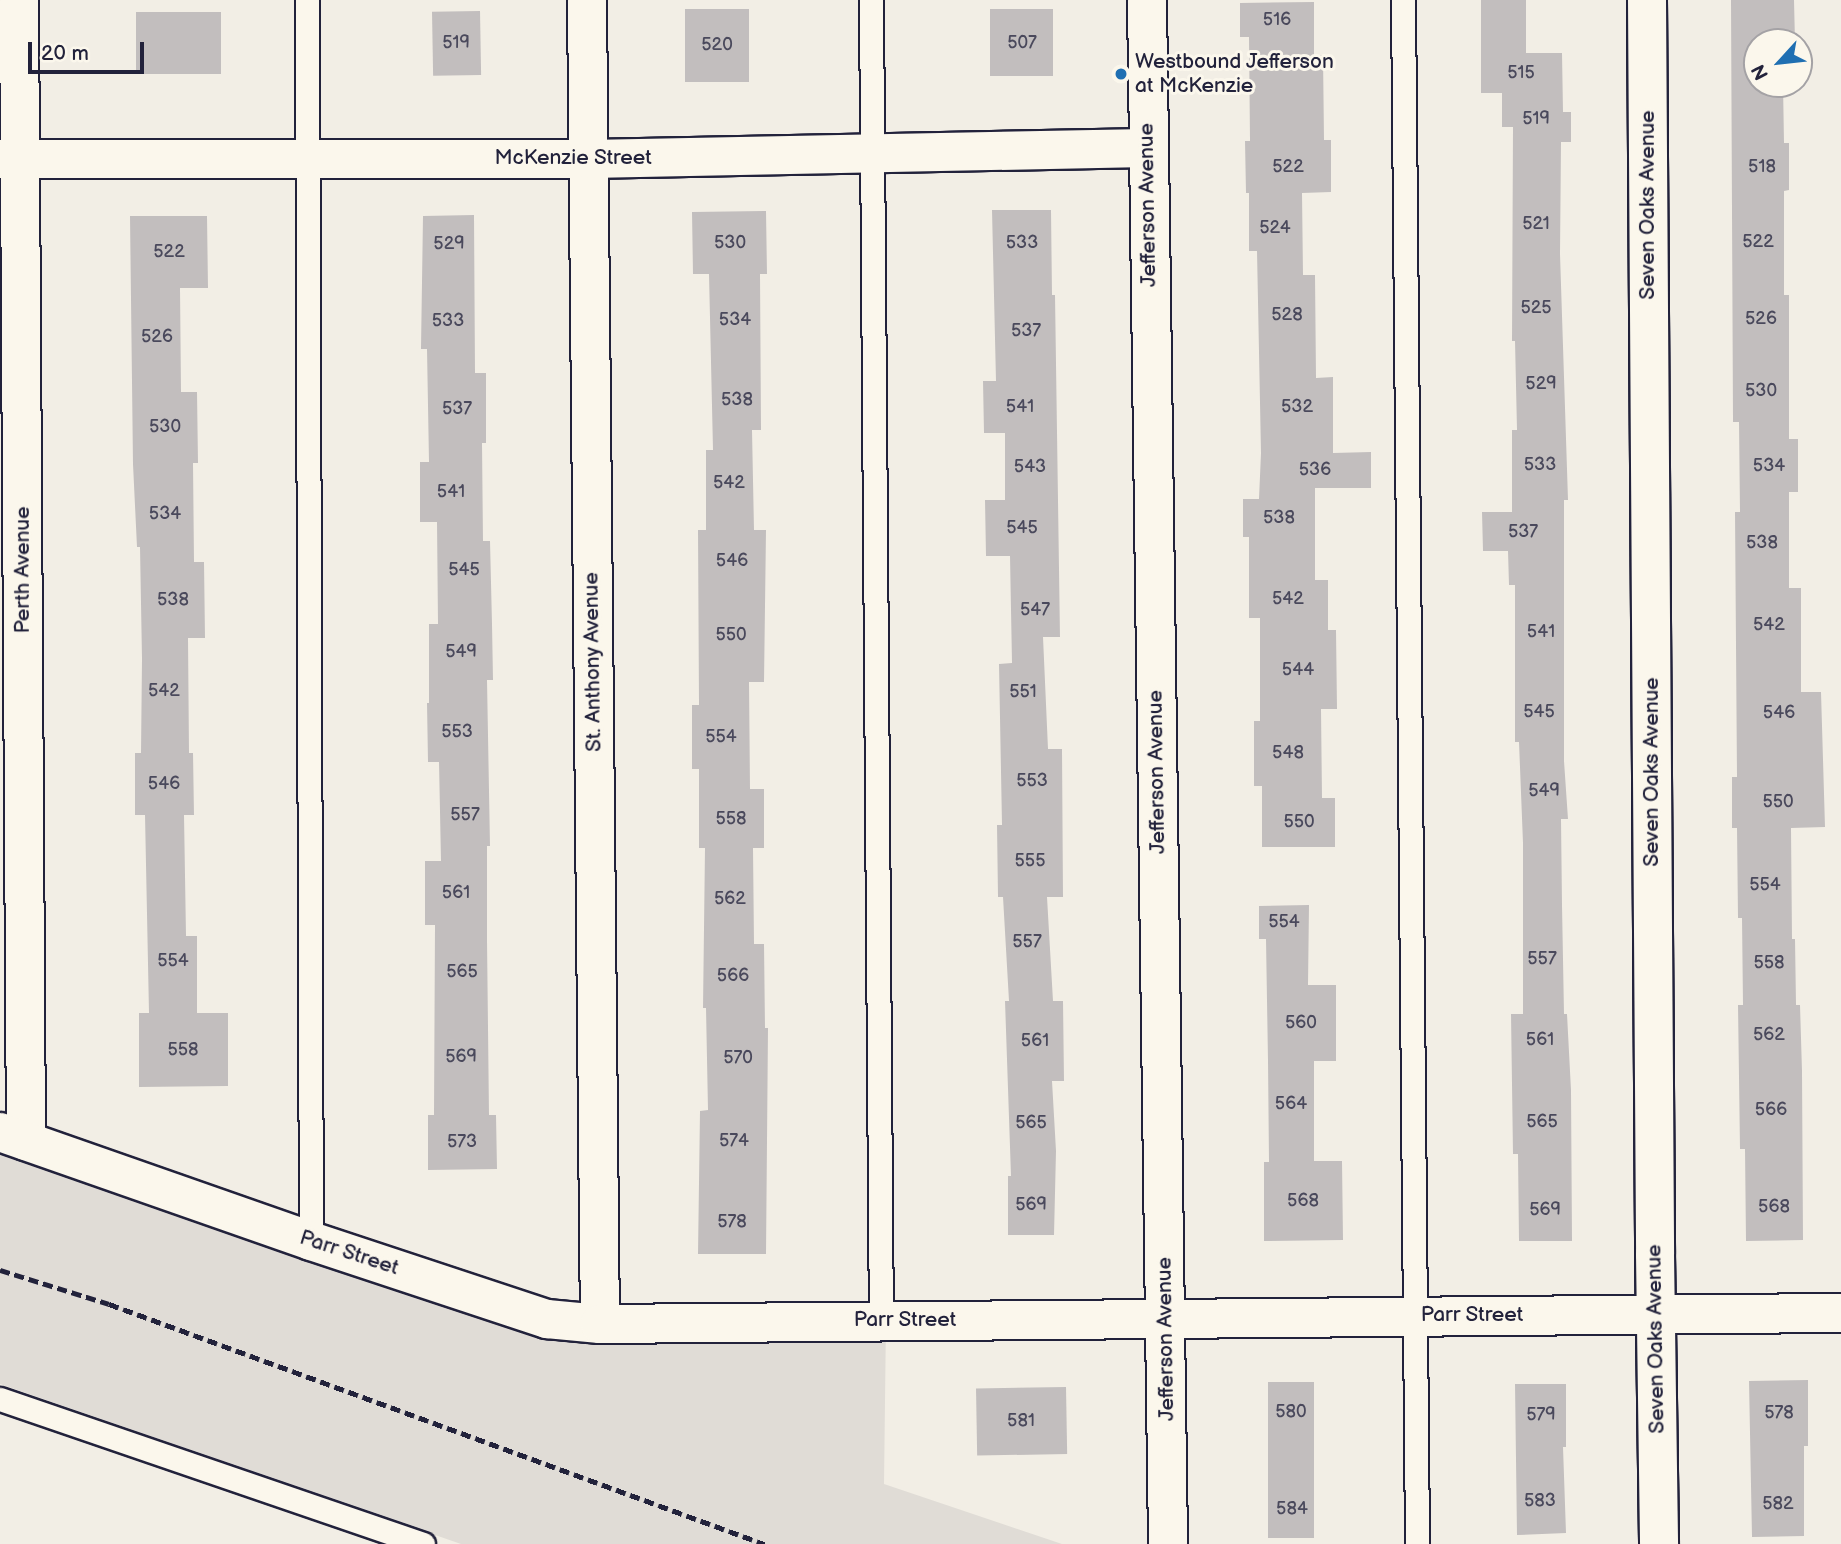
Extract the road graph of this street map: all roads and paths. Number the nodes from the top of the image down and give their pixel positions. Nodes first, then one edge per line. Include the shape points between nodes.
1 (19, 0) edge
2 (307, 0) edge
3 (587, 0) edge
4 (871, 0) edge
5 (1147, 0) edge
6 (1403, 0) edge
7 (1647, 0) edge
8 (1147, 148) junction
9 (872, 154) junction
10 (308, 157) junction
11 (10, 159) edge
12 (589, 159) junction
13 (13, 1136) edge
14 (311, 1241) junction
15 (1841, 1313) edge
16 (1415, 1315) junction
17 (1655, 1315) junction
18 (881, 1320) junction
19 (1166, 1320) junction
20 (600, 1324) junction
21 (0, 1399) edge
22 (423, 1544) edge
23 (1168, 1544) edge
24 (1417, 1544) edge
25 (1659, 1544) edge

1 - 11 street, Perth Avenue
2 - 10 lane
3 - 12 street, St. Anthony Avenue
4 - 9 lane
5 - 8 street, Jefferson Avenue
6 - 16 lane
7 - 17 street, Seven Oaks Avenue
8 - 9 street, McKenzie Street
8 - 19 street, Jefferson Avenue
9 - 12 street, McKenzie Street
9 - 18 lane
10 - 11 street, McKenzie Street
10 - 12 street, McKenzie Street
10 - 14 lane
11 - 13 street, Perth Avenue
12 - 20 street, St. Anthony Avenue
13 - 14 street, Parr Street
14 - 20 street, Parr Street via 547,1319
15 - 17 street, Parr Street
16 - 17 street, Parr Street
16 - 19 street, Parr Street
16 - 24 lane
17 - 25 street, Seven Oaks Avenue
18 - 19 street, Parr Street
18 - 20 street, Parr Street
19 - 23 street, Jefferson Avenue
21 - 22 lane

